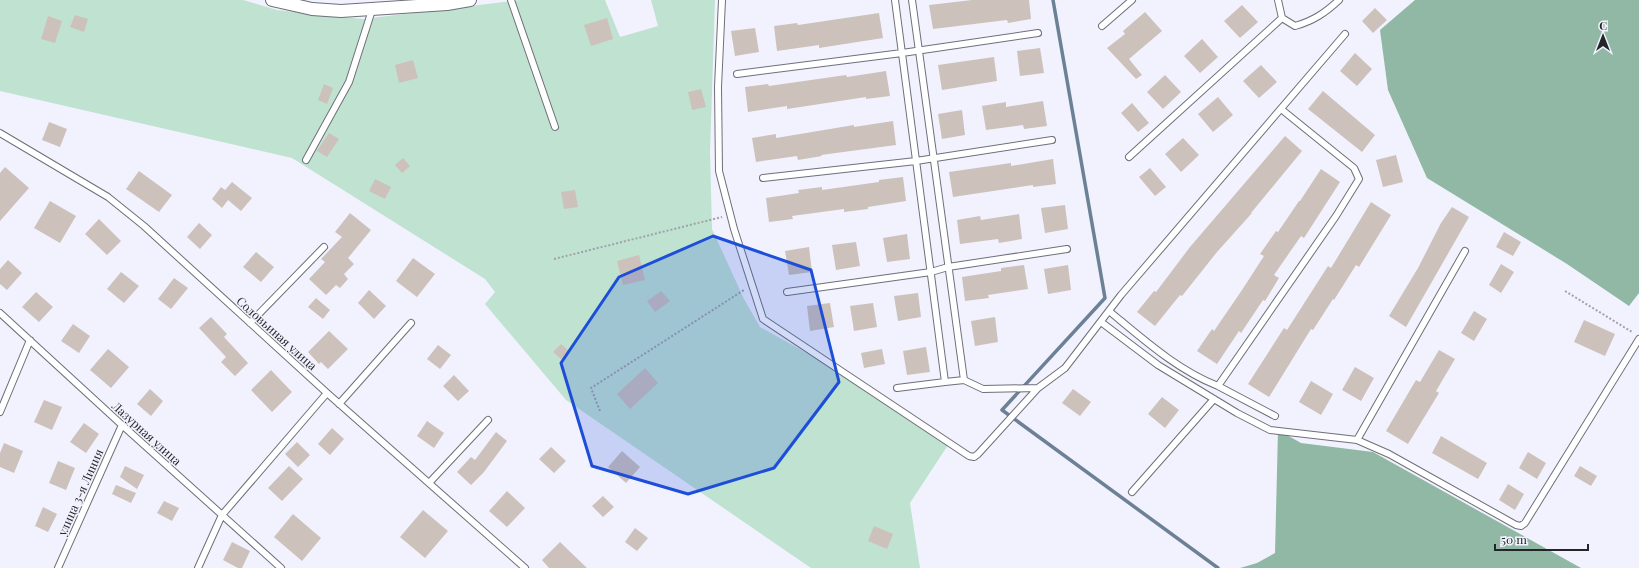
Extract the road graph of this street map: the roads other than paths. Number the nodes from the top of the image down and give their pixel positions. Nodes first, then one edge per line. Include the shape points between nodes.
1 (272, 0) edge
2 (470, 0) edge
3 (511, 0) edge
4 (722, 0) edge
5 (895, 0) edge
6 (912, 0) edge
7 (1132, 0) edge
8 (1278, 0) edge
9 (1339, 0) edge
10 (372, 10) junction
11 (1282, 18) junction
12 (1102, 26) dead end
13 (1038, 33) dead end
14 (1345, 34) dead end
15 (919, 50) junction
16 (902, 53) junction
17 (737, 74) dead end
18 (1281, 109) junction
19 (554, 127) dead end
20 (0, 133) edge
21 (1052, 140) dead end
22 (1129, 157) dead end
23 (933, 158) junction
24 (306, 160) dead end
25 (916, 161) junction
26 (763, 178) dead end
27 (324, 247) dead end
28 (1067, 249) dead end
29 (1465, 251) dead end
30 (948, 267) junction
31 (931, 272) junction
32 (787, 292) dead end
33 (1109, 311) junction
34 (0, 313) edge
35 (1101, 322) junction
36 (250, 323) junction
37 (411, 323) dead end
38 (1639, 339) edge
39 (30, 340) junction
40 (964, 380) junction
41 (945, 382) junction
42 (1218, 386) junction
43 (897, 388) dead end
44 (1038, 388) junction
45 (327, 393) junction
46 (1214, 399) junction
47 (339, 404) junction
48 (0, 412) edge
49 (1276, 416) dead end
50 (488, 420) dead end
51 (122, 425) junction
52 (1357, 440) junction
53 (429, 483) junction
54 (1132, 492) dead end
55 (222, 516) junction
56 (58, 568) edge
57 (198, 568) edge
58 (281, 568) edge
59 (525, 568) edge

1 - 10 street via 312,9
2 - 10 street
3 - 19 lane
4 - 44 lane via 718,86 720,171 730,215 763,319 974,458
5 - 16 lane
6 - 15 lane
7 - 12 lane
8 - 11 lane
9 - 11 lane via 1323,14 1307,23 1295,26
10 - 24 lane via 349,82
11 - 22 lane
13 - 15 lane
14 - 18 lane
15 - 16 lane
15 - 23 lane
16 - 17 lane
16 - 25 lane
18 - 33 lane
18 - 42 lane via 1354,168 1359,179
20 - 36 lane, Соловьиная улица via 108,197 144,226
21 - 23 lane
23 - 25 lane
23 - 30 lane
25 - 26 lane
25 - 31 lane
27 - 36 lane
28 - 30 lane
29 - 52 lane
30 - 31 lane
30 - 40 lane
31 - 32 lane
31 - 41 lane
33 - 35 lane
33 - 42 lane via 1159,353
34 - 39 lane, Лазурная улица
35 - 44 lane via 1065,368
35 - 46 lane via 1158,365
36 - 45 lane, Соловьиная улица
37 - 47 lane
38 - 52 lane via 1521,526 1389,454
39 - 48 lane
39 - 51 lane, Лазурная улица
40 - 41 lane
40 - 44 lane via 983,389
41 - 43 lane
42 - 49 lane
45 - 47 lane, Соловьиная улица
45 - 55 lane
46 - 52 lane via 1270,430
46 - 54 lane
47 - 53 lane, Соловьиная улица
50 - 53 lane
51 - 55 lane, Лазурная улица
51 - 56 lane, улица 3-я Линия
53 - 59 lane, Соловьиная улица
55 - 57 lane
55 - 58 lane, Лазурная улица

